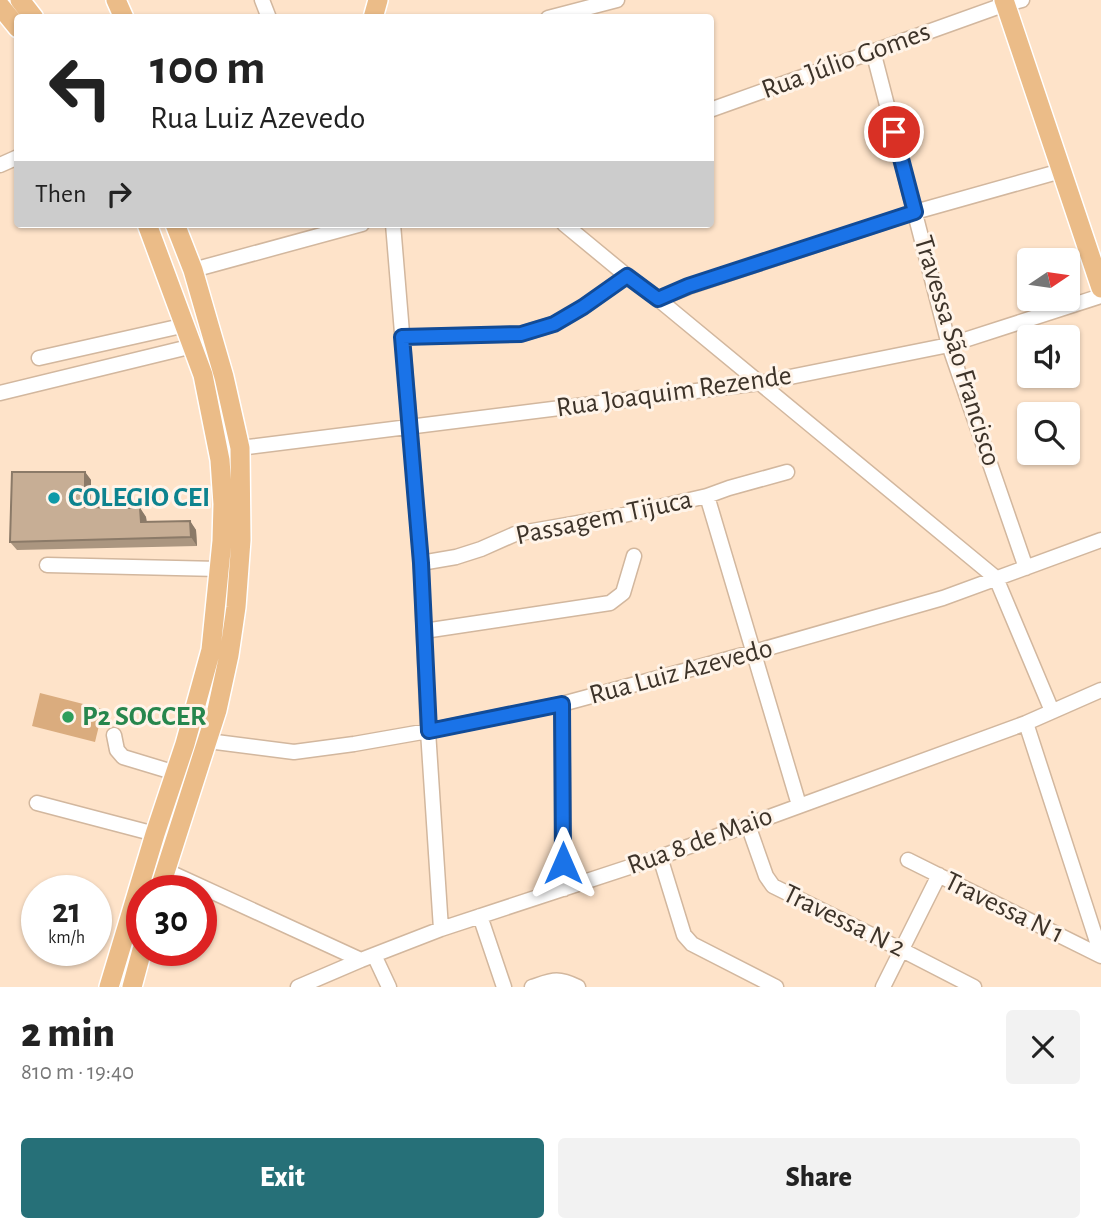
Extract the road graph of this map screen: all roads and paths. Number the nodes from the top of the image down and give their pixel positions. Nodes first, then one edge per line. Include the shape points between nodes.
1 (20, 0) edge
2 (617, 0) edge
3 (1011, 1) edge
4 (0, 6) edge
5 (31, 14) edge
6 (563, 14) edge
7 (14, 23) edge
8 (873, 51) junction
9 (714, 109) edge
10 (1062, 171) junction
11 (915, 212) junction
12 (149, 228) edge
13 (177, 228) edge
14 (347, 228) edge
15 (393, 228) edge
16 (569, 228) edge
17 (194, 270) junction
18 (627, 276) junction
19 (167, 277) junction
20 (1101, 288) edge
21 (1101, 296) edge
22 (658, 299) junction
23 (186, 325) junction
24 (402, 337) junction
25 (949, 345) junction
26 (193, 346) junction
27 (39, 358) dead end
28 (760, 383) junction
29 (0, 393) edge
30 (228, 397) junction
31 (208, 402) junction
32 (409, 427) junction
33 (240, 448) junction
34 (787, 472) dead end
35 (707, 496) junction
36 (1101, 540) edge
37 (634, 556) dead end
38 (421, 563) junction
39 (47, 565) dead end
40 (1026, 568) junction
41 (219, 569) junction
42 (996, 579) junction
43 (424, 631) junction
44 (754, 652) junction
45 (220, 653) junction
46 (1101, 690) edge
47 (562, 704) junction
48 (1052, 711) junction
49 (1026, 723) junction
50 (429, 731) junction
51 (114, 735) dead end
52 (208, 741) junction
53 (176, 773) junction
54 (37, 803) dead end
55 (799, 805) junction
56 (748, 825) junction
57 (155, 834) junction
58 (660, 857) junction
59 (908, 860) dead end
60 (165, 870) junction
61 (164, 875) edge
62 (939, 875) junction
63 (564, 889) junction
64 (480, 916) junction
65 (441, 929) junction
66 (902, 950) junction
67 (1101, 955) edge
68 (368, 957) junction
69 (138, 966) edge
70 (109, 987) edge
71 (132, 987) edge
72 (298, 987) edge
73 (389, 987) edge
74 (503, 987) edge
75 (532, 987) edge
76 (578, 987) edge
77 (776, 987) edge
78 (883, 987) edge
79 (974, 987) edge

1 - 5 main road
2 - 6 street
3 - 8 street, Rua Júlio Gomes
3 - 10 main road
4 - 7 main road
8 - 9 street, Rua Júlio Gomes
8 - 11 street, Travessa São Francisco
10 - 11 street
10 - 20 main road
11 - 22 street
11 - 25 street, Travessa São Francisco
12 - 19 main road
13 - 17 main road
14 - 17 street
15 - 24 street
16 - 18 street
17 - 19 main road
17 - 30 main road
18 - 22 street
18 - 24 street via 554,324 521,334
19 - 23 main road
21 - 25 street, Rua Joaquim Rezende
22 - 28 street
23 - 26 main road
23 - 27 street
24 - 32 street
25 - 28 street, Rua Joaquim Rezende
25 - 40 street, Travessa São Francisco
26 - 29 street
26 - 31 main road
28 - 32 street, Rua Joaquim Rezende
28 - 42 street
30 - 31 main road
30 - 33 main road
31 - 41 main road via 223,504
32 - 33 street, Rua Joaquim Rezende
32 - 38 street
33 - 45 main road via 241,550 236,607
34 - 35 street, Passagem Tijuca
35 - 38 street, Passagem Tijuca via 515,534 481,550
35 - 44 street
36 - 40 street, Rua Luiz Azevedo
37 - 43 street via 623,593 610,603
38 - 43 street
39 - 41 street
40 - 42 street, Rua Luiz Azevedo
41 - 45 main road
42 - 44 street, Rua Luiz Azevedo
42 - 48 street
43 - 50 street
44 - 47 street, Rua Luiz Azevedo
44 - 55 street
45 - 52 main road
45 - 53 main road
46 - 48 street, Rua 8 de Maio
47 - 50 street, Rua Luiz Azevedo
47 - 63 street
48 - 49 street, Rua 8 de Maio
49 - 55 street, Rua 8 de Maio
49 - 67 street
50 - 52 street, Rua Luiz Azevedo via 294,752
50 - 65 street
51 - 53 street via 123,757
52 - 60 main road
53 - 57 main road
54 - 57 street
55 - 56 street, Rua 8 de Maio
56 - 58 street, Rua 8 de Maio
56 - 66 street, Travessa N 2 via 773,886
57 - 70 main road
58 - 63 street, Rua 8 de Maio
58 - 77 street via 684,935 692,944
59 - 62 street, Travessa N 1
60 - 61 main road
60 - 68 street
62 - 66 street
62 - 67 street, Travessa N 1
63 - 64 street, Rua 8 de Maio
64 - 65 street, Rua 8 de Maio
64 - 74 street
65 - 68 street, Rua 8 de Maio
66 - 78 street
66 - 79 street, Travessa N 2
68 - 72 street, Rua 8 de Maio
68 - 73 street
69 - 71 main road
75 - 76 street via 563,980

